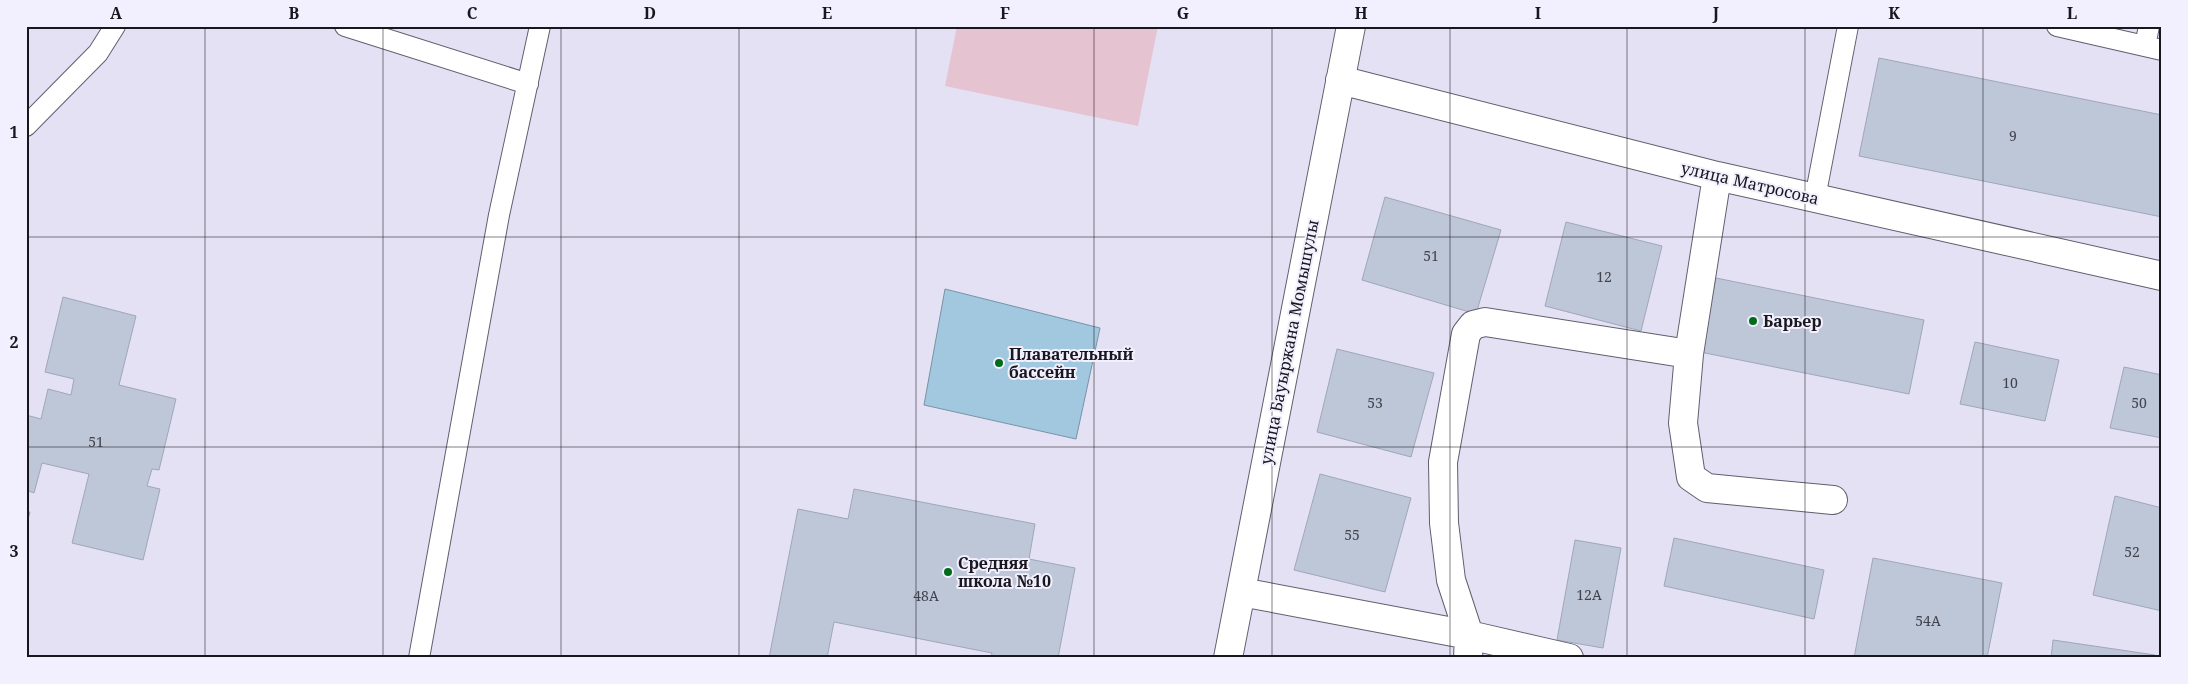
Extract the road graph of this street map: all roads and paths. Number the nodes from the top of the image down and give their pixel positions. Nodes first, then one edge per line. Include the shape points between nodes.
1 (115, 26) edge
2 (345, 26) edge
3 (540, 26) edge
4 (1351, 26) edge
5 (1848, 26) edge
6 (2057, 26) edge
7 (2149, 26) edge
8 (2153, 48) edge
9 (1340, 80) junction
10 (528, 84) junction
11 (26, 126) edge
12 (1717, 176) junction
13 (1815, 198) junction
14 (2162, 276) edge
15 (1689, 354) junction
16 (1833, 500) dead end
17 (1241, 592) junction
18 (1468, 646) edge
19 (419, 658) edge
20 (1228, 658) edge
21 (1570, 658) edge

1 - 11 lane via 98,53
2 - 10 lane
3 - 10 lane
4 - 9 street, улица Бауыржана Момышулы
5 - 13 lane
6 - 8 lane
7 - 8 lane
9 - 12 street, улица Матросова
9 - 17 street, улица Бауыржана Момышулы
10 - 19 lane via 499,215
12 - 13 street, улица Матросова
12 - 15 street
13 - 14 street, улица Матросова
15 - 16 street via 1683,423 1691,477 1707,488
15 - 18 street via 1485,322 1473,325 1466,334 1442,462 1444,523 1451,580
17 - 18 street
17 - 20 street, улица Бауыржана Момышулы
18 - 21 street

